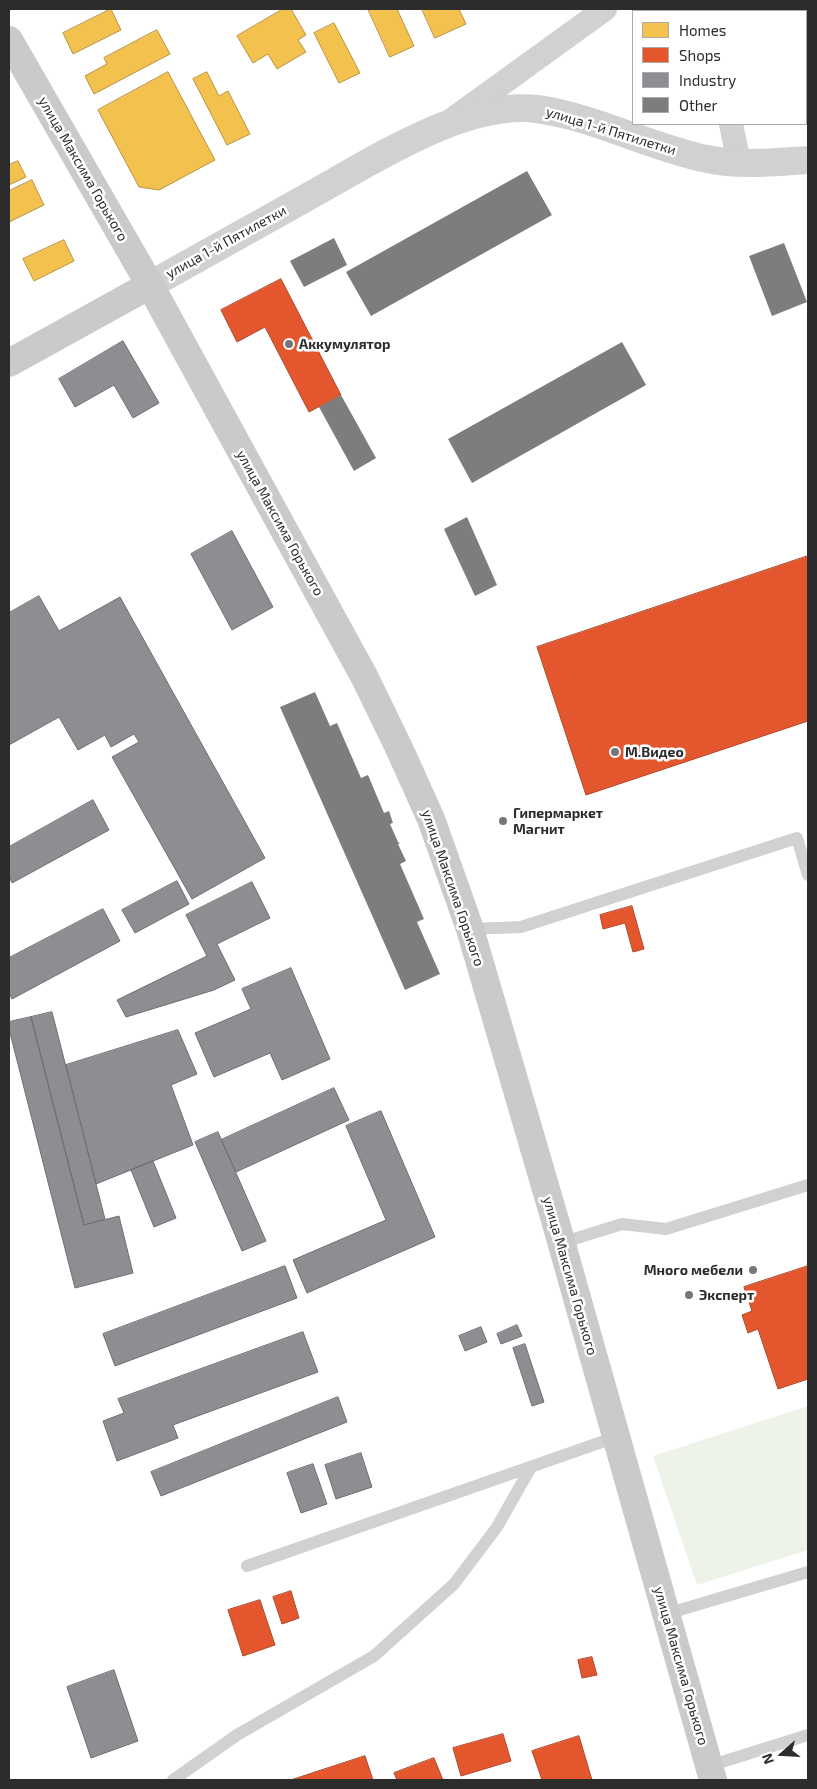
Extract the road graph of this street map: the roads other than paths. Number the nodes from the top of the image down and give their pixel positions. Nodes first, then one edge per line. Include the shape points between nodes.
1 (605, 9) edge
2 (9, 40) edge
3 (445, 125) junction
4 (730, 125) edge
5 (808, 160) edge
6 (739, 163) junction
7 (150, 285) junction
8 (9, 363) edge
9 (806, 861) edge
10 (808, 875) edge
11 (470, 929) junction
12 (808, 1185) edge
13 (561, 1242) junction
14 (616, 1437) junction
15 (531, 1467) junction
16 (247, 1566) dead end
17 (808, 1572) edge
18 (666, 1614) junction
19 (808, 1735) edge
20 (711, 1773) edge
21 (173, 1780) edge

1 - 3 street, улица 1-й Пятилетки
2 - 7 main road, улица Максима Горького
3 - 6 street, улица 1-й Пятилетки via 513,108 537,109 577,118 708,160
3 - 7 street, улица 1-й Пятилетки via 395,149
4 - 6 street
5 - 6 street, улица 1-й Пятилетки
7 - 8 main road, улица 1-й Пятилетки
7 - 11 main road, улица Максима Горького via 365,678 431,819
9 - 10 lane
9 - 11 lane via 797,838 521,927
11 - 13 main road, улица Максима Горького
12 - 13 lane via 666,1229 622,1224
13 - 14 main road, улица Максима Горького
14 - 15 lane
14 - 18 main road, улица Максима Горького
15 - 16 lane
15 - 21 lane via 497,1527 454,1584 374,1656 237,1735
17 - 18 lane
18 - 20 main road, улица Максима Горького
19 - 20 lane

